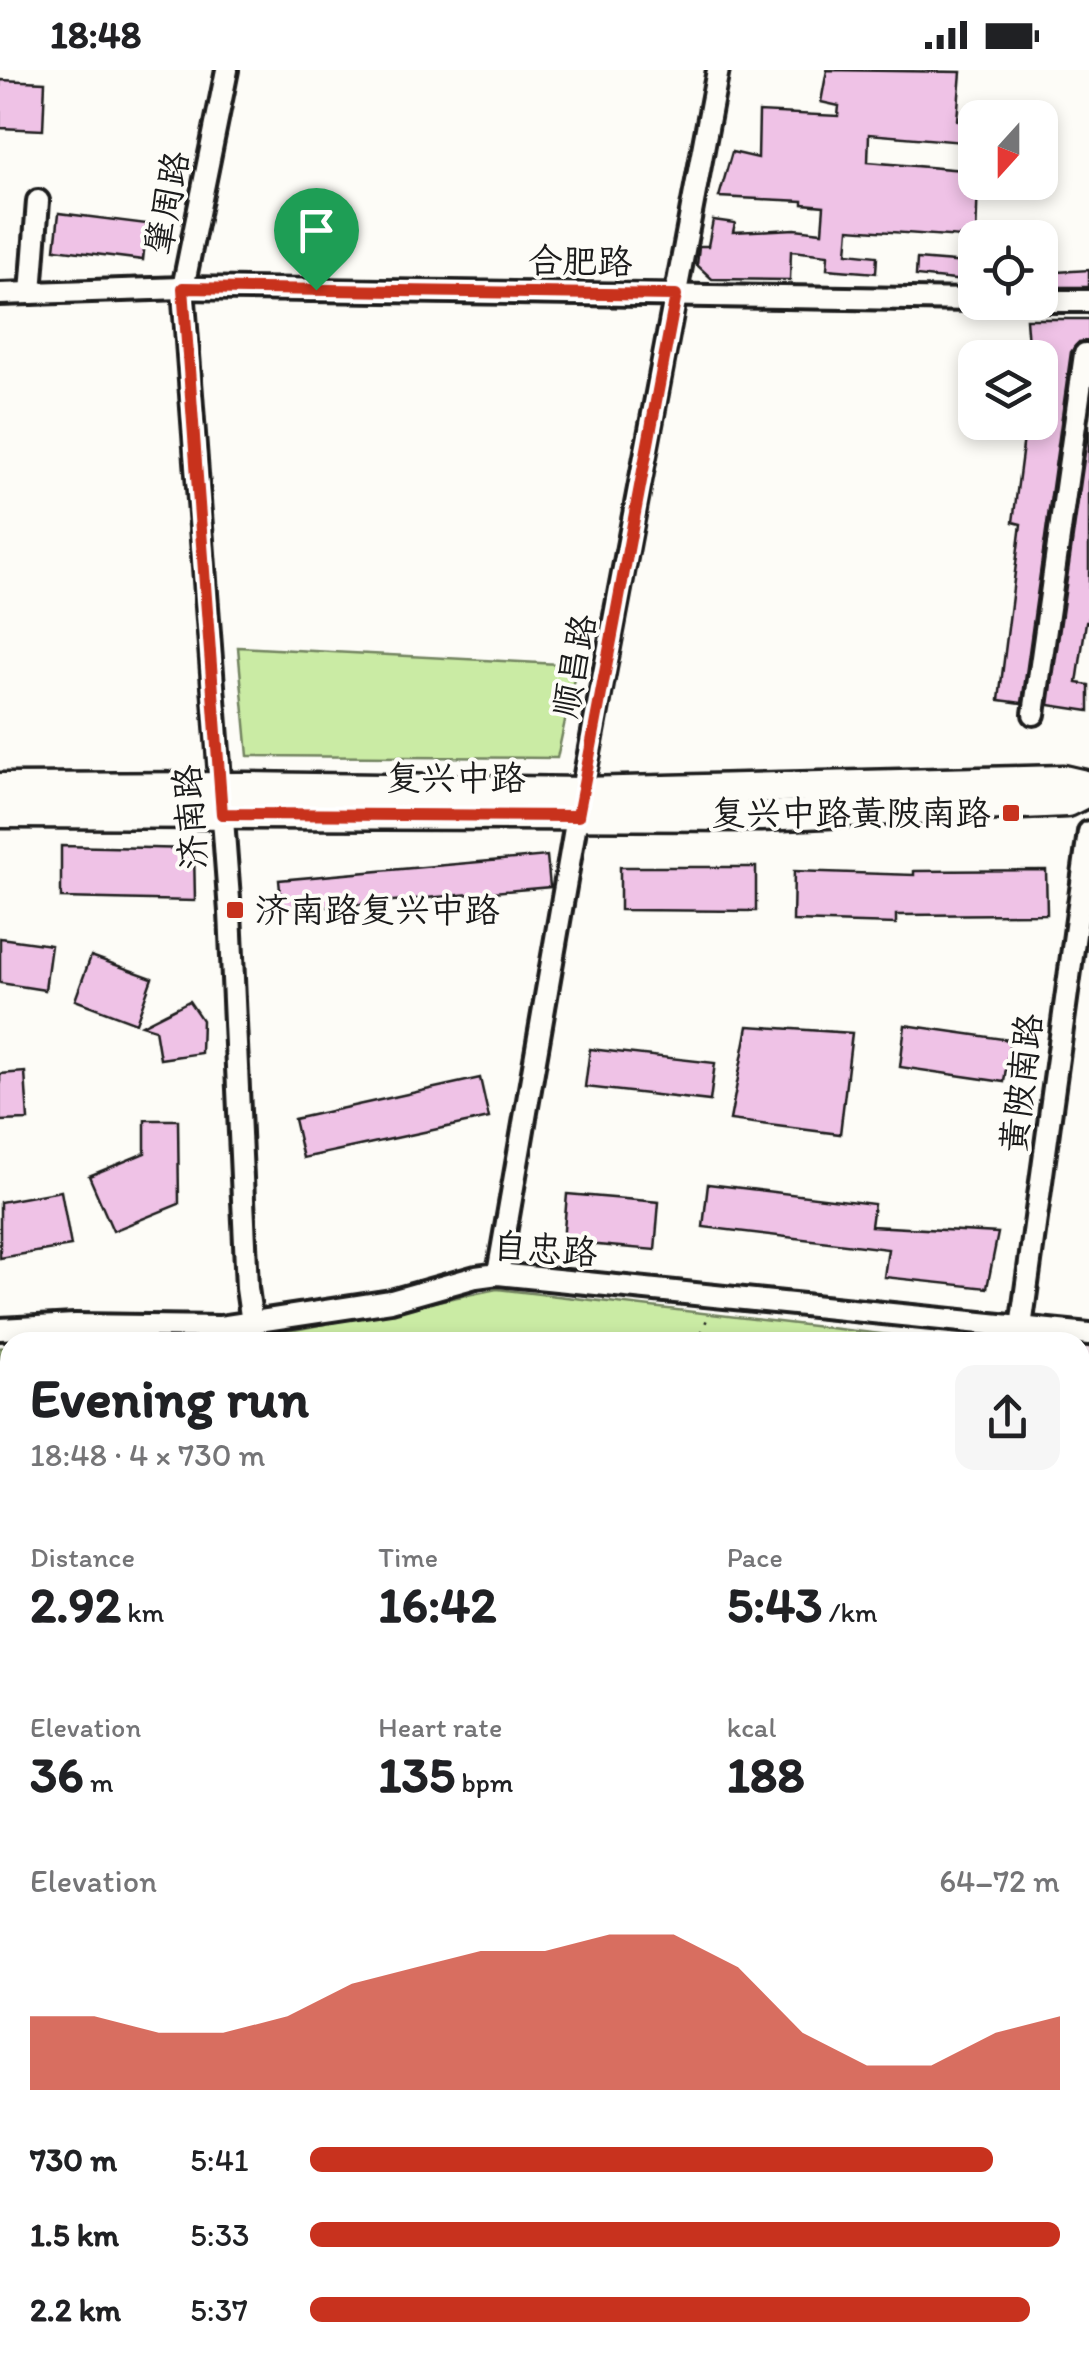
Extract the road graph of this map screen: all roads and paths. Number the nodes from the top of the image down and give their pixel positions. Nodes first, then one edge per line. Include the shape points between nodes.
1 (227, 70) edge
2 (718, 70) edge
3 (38, 201) dead end
4 (183, 288) junction
5 (31, 292) junction
6 (0, 294) edge
7 (676, 295) junction
8 (958, 300) edge
9 (1058, 301) edge
10 (1089, 302) edge
11 (1086, 354) dead end
12 (1034, 714) dead end
13 (0, 788) edge
14 (1089, 788) edge
15 (221, 801) junction
16 (580, 804) junction
17 (0, 813) edge
18 (1089, 832) edge
19 (498, 1274) junction
20 (711, 1297) junction
21 (0, 1329) edge
22 (246, 1332) edge
23 (251, 1332) edge
24 (255, 1332) edge
25 (703, 1332) edge
26 (1003, 1332) edge
27 (1020, 1332) edge

1 - 4 street, 肇周路
2 - 7 street, 顺昌路
3 - 5 street
4 - 5 street, 肇周路
4 - 7 street, 合肥路
4 - 15 street, 济南路
5 - 6 street, 肇周路
7 - 8 street, 合肥路
7 - 16 street, 顺昌路
9 - 10 street
11 - 12 street
13 - 15 main road, 复兴中路
14 - 16 main road, 复兴中路 via 1067,802 761,816
15 - 16 main road, 复兴中路
15 - 17 main road, 复兴中路
15 - 23 street, 济南路
16 - 19 street, 顺昌路
18 - 27 street, 黄陂南路
19 - 20 street, 自忠路
19 - 24 street, 自忠路
20 - 25 path
20 - 26 street, 自忠路
21 - 22 street, 自忠路 via 75,1324

